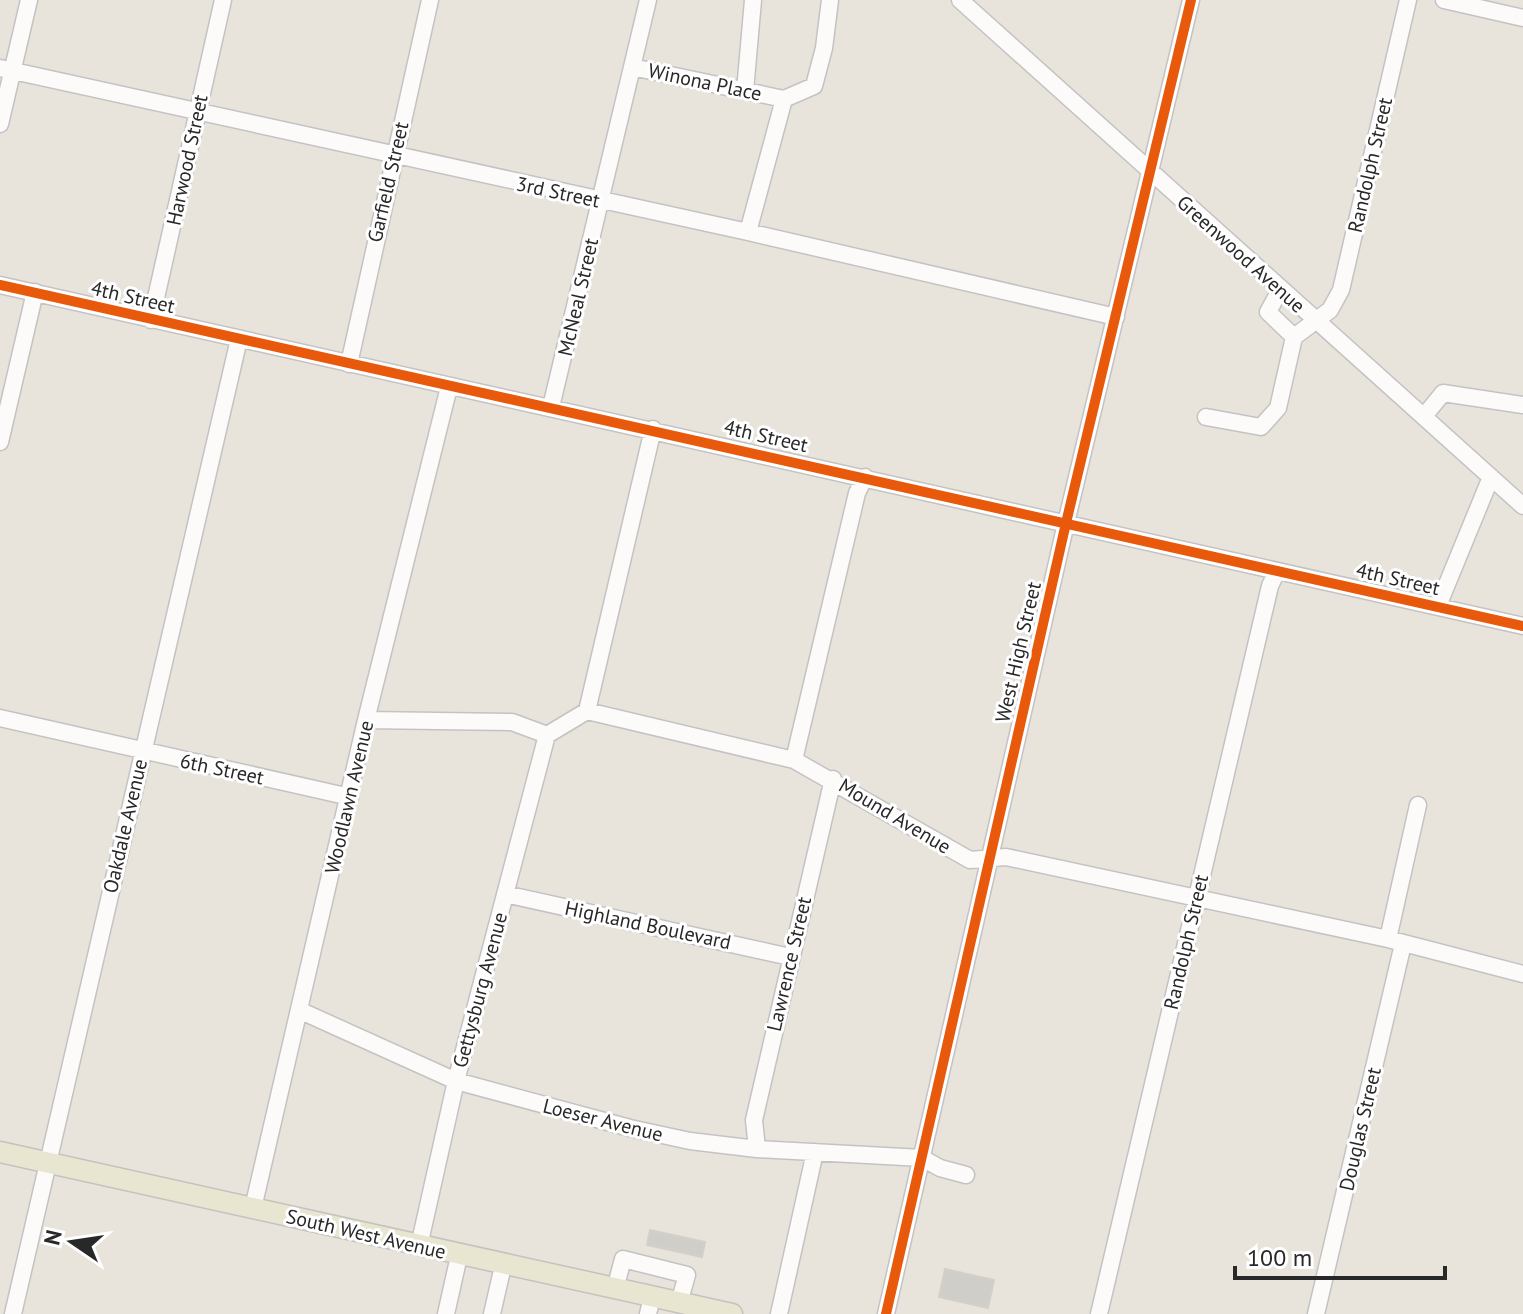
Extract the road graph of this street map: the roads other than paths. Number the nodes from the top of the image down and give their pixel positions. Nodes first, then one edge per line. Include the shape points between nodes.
1 (29, 0) edge
2 (223, 0) edge
3 (430, 0) edge
4 (648, 0) edge
5 (753, 0) edge
6 (830, 0) edge
7 (960, 0) edge
8 (1191, 0) edge
9 (1408, 0) edge
10 (1444, 0) edge
11 (1523, 18) edge
12 (632, 67) junction
13 (6, 69) edge
14 (745, 91) junction
15 (784, 99) junction
16 (197, 112) junction
17 (0, 124) edge
18 (393, 156) junction
19 (1152, 172) junction
20 (600, 201) junction
21 (748, 232) junction
22 (0, 285) edge
23 (1280, 290) junction
24 (35, 292) junction
25 (1116, 317) junction
26 (151, 320) junction
27 (1314, 320) junction
28 (1294, 337) junction
29 (239, 339) junction
30 (349, 364) junction
31 (449, 387) junction
32 (1523, 405) edge
33 (551, 407) junction
34 (1425, 415) junction
35 (1206, 417) dead end
36 (653, 429) junction
37 (0, 442) edge
38 (865, 477) junction
39 (1491, 477) junction
40 (1523, 506) edge
41 (1066, 523) junction
42 (1277, 571) junction
43 (1438, 606) junction
44 (1523, 626) edge
45 (587, 711) junction
46 (0, 718) edge
47 (366, 720) junction
48 (547, 735) junction
49 (143, 752) junction
50 (794, 760) junction
51 (833, 779) junction
52 (350, 797) junction
53 (1418, 805) dead end
54 (989, 857) junction
55 (505, 894) junction
56 (1196, 899) junction
57 (1396, 942) junction
58 (790, 957) junction
59 (1523, 974) edge
60 (301, 1011) junction
61 (456, 1081) junction
62 (757, 1149) junction
63 (0, 1152) edge
64 (815, 1152) junction
65 (922, 1158) junction
66 (47, 1163) junction
67 (966, 1175) dead end
68 (253, 1208) junction
69 (419, 1246) junction
70 (459, 1256) junction
71 (503, 1266) junction
72 (615, 1289) junction
73 (650, 1306) edge
74 (691, 1308) edge
75 (13, 1314) edge
76 (446, 1314) edge
77 (492, 1314) edge
78 (732, 1314) edge
79 (779, 1314) edge
80 (886, 1314) edge
81 (1099, 1314) edge
82 (1316, 1314) edge

1 - 13 street
2 - 16 street, Harwood Street
3 - 18 street, Garfield Street
4 - 12 street, McNeal Street
5 - 14 street
6 - 15 street via 814,86
7 - 19 street, Greenwood Avenue
8 - 19 street, West High Street
9 - 27 street, Randolph Street via 1341,290 1330,310
10 - 11 street
12 - 14 street, Winona Place
12 - 20 street, McNeal Street
13 - 16 street, 3rd Street
13 - 17 street
14 - 15 street, Winona Place
15 - 21 street, Winona Place
16 - 18 street, 3rd Street
16 - 26 street, Harwood Street
18 - 20 street, 3rd Street
18 - 30 street, Garfield Street
19 - 23 street, Greenwood Avenue
19 - 25 street, West High Street
20 - 21 street, 3rd Street
20 - 33 street, McNeal Street
21 - 25 street, 3rd Street
22 - 24 street, 4th Street
23 - 27 street, Greenwood Avenue
23 - 28 street via 1268,312
24 - 26 street, 4th Street
24 - 37 street
25 - 41 street, West High Street
26 - 29 street, 4th Street
27 - 28 street, Randolph Street
27 - 34 street, Greenwood Avenue
28 - 35 street via 1272,417 1261,427
29 - 30 street, 4th Street
29 - 49 street, Oakdale Avenue
30 - 31 street, 4th Street
31 - 33 street, 4th Street
31 - 47 street, Woodlawn Avenue
32 - 34 street via 1443,393
33 - 36 street, 4th Street
34 - 39 street, Greenwood Avenue
36 - 38 street, 4th Street
36 - 45 street
38 - 41 street, 4th Street
38 - 50 street
39 - 40 street, Greenwood Avenue
39 - 43 street
41 - 42 street, 4th Street
41 - 54 street, West High Street
42 - 43 street, 4th Street
42 - 56 street, Randolph Street
43 - 44 street, 4th Street
45 - 48 street
45 - 50 street, Mound Avenue
46 - 49 street, 6th Street
47 - 48 street via 512,722
47 - 52 street, Woodlawn Avenue
48 - 55 street, Gettysburg Avenue
49 - 52 street, 6th Street
49 - 66 street, Oakdale Avenue
50 - 51 street, Mound Avenue
51 - 54 street, Mound Avenue via 970,860
51 - 58 street, Lawrence Street
52 - 60 street, Woodlawn Avenue
53 - 57 street, Douglas Street
54 - 56 street, Mound Avenue
54 - 65 street, West High Street
55 - 58 street, Highland Boulevard
55 - 61 street, Gettysburg Avenue
56 - 57 street, Mound Avenue
56 - 81 street, Randolph Street
57 - 59 street, Mound Avenue
57 - 82 street, Douglas Street
58 - 62 street, Lawrence Street via 754,1120
60 - 61 street, Loeser Avenue
60 - 68 street, Woodlawn Avenue
61 - 62 street, Loeser Avenue via 675,1138
61 - 69 street, Gettysburg Avenue
62 - 64 street, Loeser Avenue
63 - 66 main road, South West Avenue
64 - 65 street, Loeser Avenue
64 - 79 street
65 - 67 street, Loeser Avenue
65 - 80 street, West High Street
66 - 68 main road, South West Avenue
66 - 75 street, Oakdale Avenue
68 - 69 main road, South West Avenue
69 - 70 main road, South West Avenue
70 - 71 main road, South West Avenue
70 - 76 street
71 - 72 main road, South West Avenue
71 - 77 street
72 - 73 main road, South West Avenue
72 - 74 street via 623,1259 687,1275
73 - 74 main road, South West Avenue
74 - 78 main road, South West Avenue

